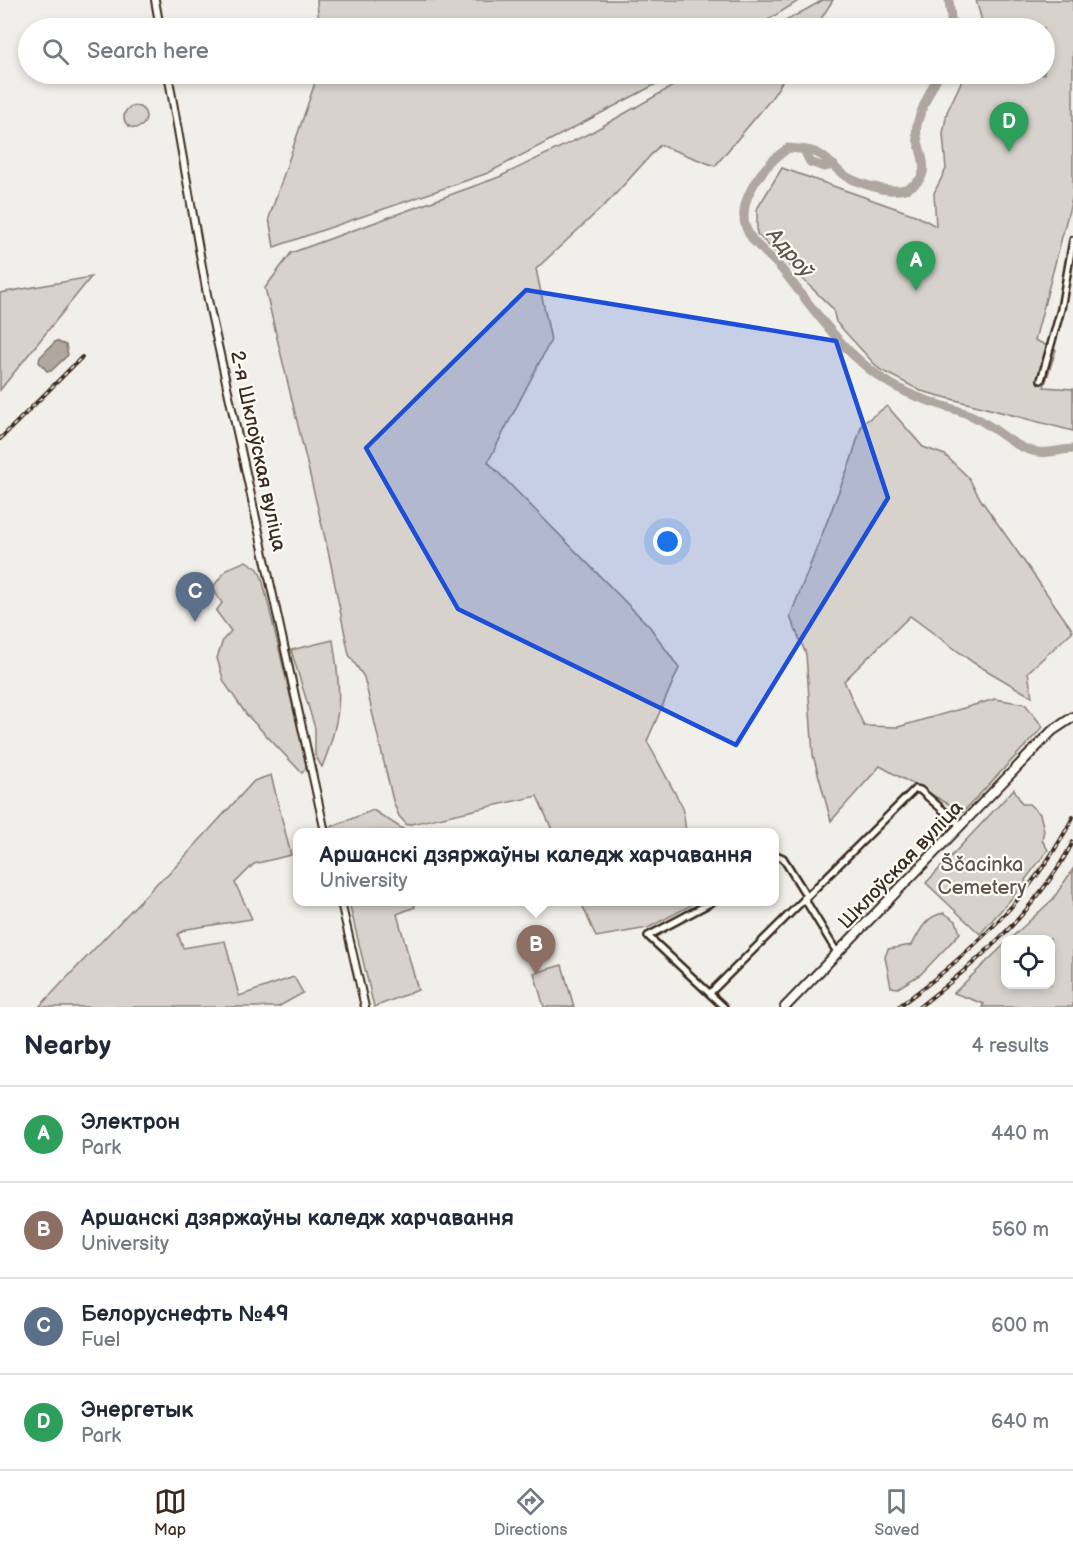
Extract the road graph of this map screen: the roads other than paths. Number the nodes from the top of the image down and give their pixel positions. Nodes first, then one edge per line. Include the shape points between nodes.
1 (155, 0) edge
2 (158, 18) edge
3 (170, 84) edge
4 (1073, 240) edge
5 (1041, 380) dead end
6 (1073, 717) edge
7 (961, 826) junction
8 (324, 828) edge
9 (779, 856) edge
10 (805, 896) junction
11 (342, 906) edge
12 (704, 906) edge
13 (838, 954) junction
14 (710, 993) junction
15 (365, 1007) edge
16 (724, 1007) edge
17 (785, 1007) edge

1 - 2 street
3 - 8 street, 2-я Шклоўская вуліца via 208,300
4 - 5 street via 1061,309
6 - 7 main road, Шклоўская вуліца via 1039,744
7 - 10 street via 915,789
7 - 13 main road, Шклоўская вуліца
9 - 10 street
10 - 13 street
10 - 14 street
11 - 15 street
12 - 14 street via 648,936
13 - 17 main road, Шклоўская вуліца
14 - 16 street

